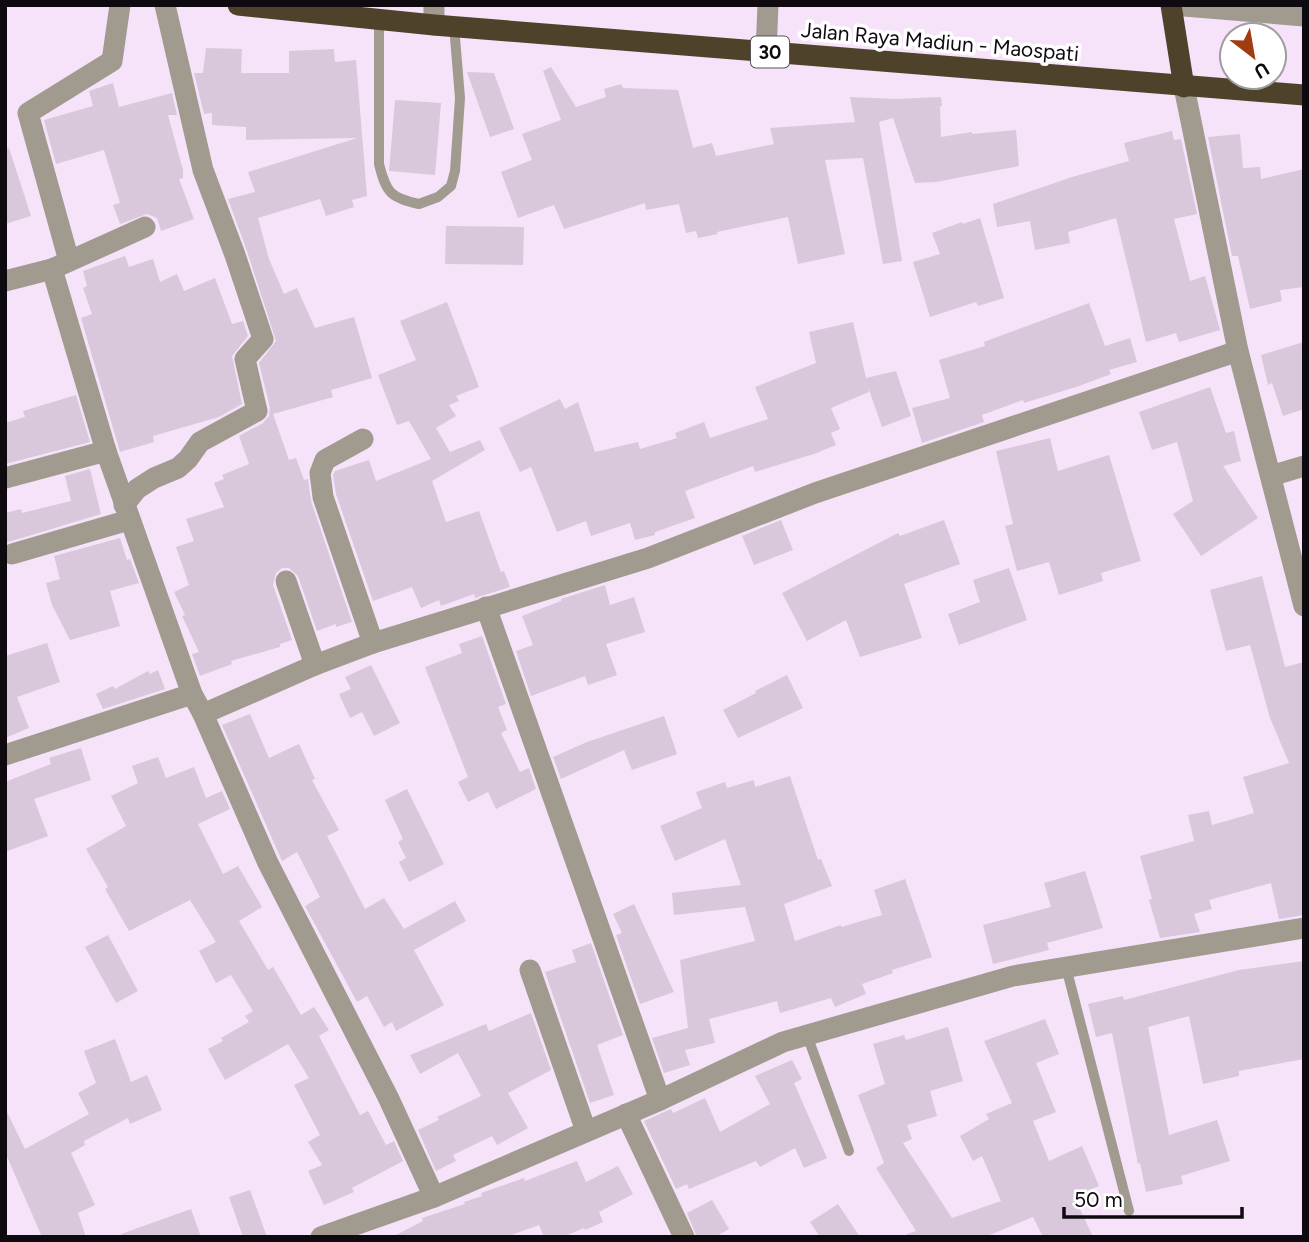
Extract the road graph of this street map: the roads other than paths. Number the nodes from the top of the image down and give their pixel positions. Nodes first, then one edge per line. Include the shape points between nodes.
1 (120, 5) edge
2 (165, 5) edge
3 (238, 5) edge
4 (768, 5) edge
5 (1171, 5) edge
6 (1290, 12) edge
7 (441, 19) edge
8 (379, 20) junction
9 (766, 52) junction
10 (1184, 87) junction
11 (1304, 95) edge
12 (145, 227) dead end
13 (61, 265) junction
14 (5, 281) edge
15 (1238, 351) junction
16 (363, 439) dead end
17 (106, 451) junction
18 (1304, 466) edge
19 (1271, 477) junction
20 (5, 478) edge
21 (127, 512) junction
22 (12, 554) dead end
23 (286, 581) dead end
24 (1304, 606) edge
25 (486, 607) junction
26 (373, 643) junction
27 (315, 665) junction
28 (192, 694) junction
29 (203, 714) junction
30 (5, 755) edge
31 (1304, 928) edge
32 (1066, 967) junction
33 (530, 970) dead end
34 (807, 1035) junction
35 (660, 1100) junction
36 (626, 1114) junction
37 (586, 1131) junction
38 (849, 1152) dead end
39 (435, 1197) junction
40 (1129, 1211) dead end
41 (328, 1235) edge
42 (684, 1237) edge

1 - 13 street via 112,61 28,114
2 - 21 street via 203,170 263,339 245,359 257,411 200,442 178,468 137,489
3 - 8 highway, Jalan Raya Madiun - Maospati / 30
4 - 9 street
5 - 6 street
5 - 10 highway
7 - 8 highway, Jalan Raya Madiun - Maospati / 30
7 - 8 lane via 460,98 455,171 451,186 419,204 392,195 379,164
7 - 9 highway, Jalan Raya Madiun - Maospati / 30
9 - 10 highway, Jalan Raya Madiun - Maospati / 30
10 - 11 highway, Jalan Raya Madiun - Maospati / 30
10 - 15 street
12 - 13 street
13 - 14 street
13 - 17 street
15 - 19 street
15 - 25 street via 815,493 648,558
16 - 26 street via 325,460 320,473 323,497
17 - 20 street
17 - 21 street
18 - 19 street
19 - 24 street
21 - 22 street
21 - 28 street
23 - 27 street
25 - 26 street
25 - 35 street
26 - 27 street
27 - 29 street
28 - 29 street
28 - 30 street
29 - 39 street via 268,863
31 - 32 street
32 - 34 street via 1013,976
32 - 40 lane
33 - 37 street
34 - 35 street
34 - 38 lane
35 - 36 street
36 - 37 street
36 - 42 street
37 - 39 street
39 - 41 street

